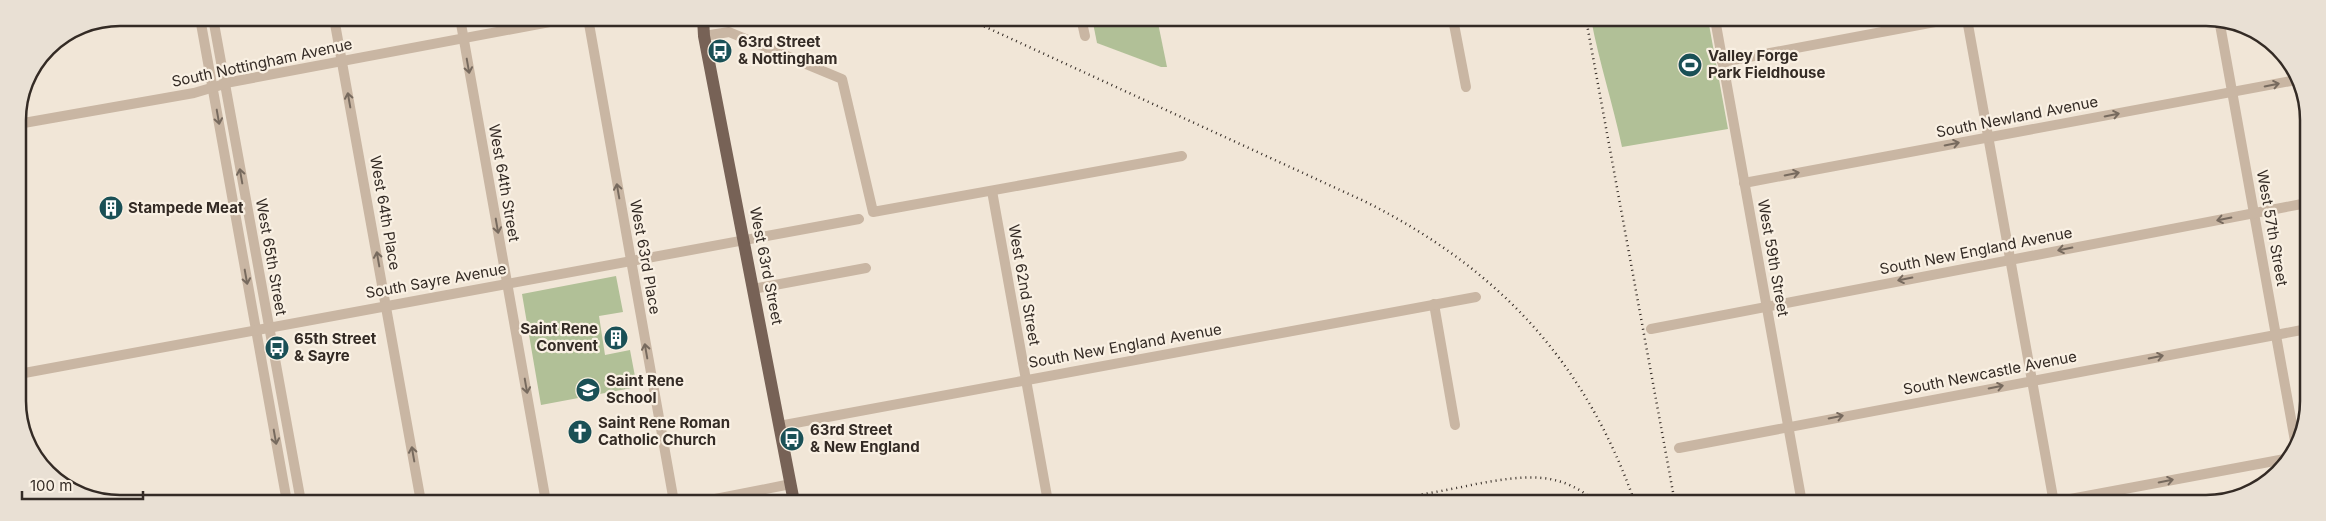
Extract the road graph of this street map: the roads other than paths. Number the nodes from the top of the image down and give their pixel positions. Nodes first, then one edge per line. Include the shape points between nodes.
1 (201, 26) edge
2 (214, 26) edge
3 (335, 26) edge
4 (461, 26) edge
5 (528, 26) edge
6 (589, 26) edge
7 (701, 26) edge
8 (703, 26) edge
9 (1082, 26) edge
10 (1454, 26) edge
11 (1716, 26) edge
12 (1914, 26) edge
13 (1968, 26) edge
14 (2220, 27) edge
15 (704, 36) junction
16 (1084, 36) dead end
17 (463, 38) junction
18 (342, 61) junction
19 (1722, 62) junction
20 (2291, 81) edge
21 (225, 84) junction
22 (1466, 87) dead end
23 (212, 88) junction
24 (2232, 92) junction
25 (26, 123) edge
26 (1988, 138) junction
27 (1182, 156) dead end
28 (1744, 183) junction
29 (992, 191) junction
30 (2300, 204) edge
31 (2254, 213) junction
32 (859, 219) dead end
33 (744, 240) junction
34 (2010, 260) junction
35 (630, 261) junction
36 (866, 268) dead end
37 (507, 284) junction
38 (753, 289) junction
39 (1476, 297) dead end
40 (1434, 304) junction
41 (386, 306) junction
42 (1767, 306) junction
43 (269, 328) junction
44 (1651, 329) dead end
45 (256, 330) junction
46 (2300, 330) edge
47 (2276, 335) junction
48 (26, 373) edge
49 (1026, 380) junction
50 (2032, 381) junction
51 (1455, 425) dead end
52 (779, 426) junction
53 (1789, 426) junction
54 (2294, 434) edge
55 (1679, 448) dead end
56 (2278, 460) edge
57 (791, 484) junction
58 (286, 495) edge
59 (300, 495) edge
60 (420, 495) edge
61 (545, 495) edge
62 (673, 495) edge
63 (735, 495) edge
64 (793, 495) edge
65 (1047, 495) edge
66 (1801, 495) edge
67 (2052, 495) edge
68 (2095, 495) edge

1 - 23 street, West 65th Street
2 - 21 street, West 65th Street
3 - 18 street, West 64th Place
4 - 17 street, West 64th Street
5 - 17 street, South Nottingham Avenue
35 -> 6 street, West 63rd Place
7 - 15 main road, West 63rd Street
8 - 15 main road, West 63rd Street
9 - 16 street
10 - 22 street
11 - 19 street, West 59th Street
12 - 19 street
13 - 26 street
14 - 24 street, West 57th Street
15 - 29 street via 729,32 842,79 873,212
15 - 33 main road, West 63rd Street
17 - 18 street, South Nottingham Avenue
17 -> 37 street, West 64th Street
18 - 21 street, South Nottingham Avenue
41 -> 18 street, West 64th Place
19 - 28 street, West 59th Street
24 -> 20 street, South Newland Avenue
21 - 23 street, South Nottingham Avenue
43 -> 21 street, West 65th Street
23 - 25 street, South Nottingham Avenue
23 -> 45 street, West 65th Street
26 -> 24 street, South Newland Avenue
24 - 31 street, West 57th Street
28 -> 26 street, South Newland Avenue
26 - 34 street
27 - 29 street
28 - 42 street, West 59th Street
29 - 49 street, West 62nd Street
30 - 31 street, South New England Avenue
31 -> 34 street, South New England Avenue
31 - 47 street, West 57th Street
32 - 33 street, South Sayre Avenue
33 - 35 street, South Sayre Avenue
33 - 38 main road, West 63rd Street
34 -> 42 street, South New England Avenue
34 - 50 street
35 - 37 street, South Sayre Avenue
62 -> 35 street, West 63rd Place
36 - 38 street
37 - 41 street, South Sayre Avenue
37 -> 61 street, West 64th Street
38 - 52 main road, West 63rd Street
39 - 40 street, South New England Avenue
40 - 49 street, South New England Avenue
40 - 51 street
41 - 43 street, South Sayre Avenue
60 -> 41 street, West 64th Place
42 - 44 street, South New England Avenue
42 - 53 street, West 59th Street
43 - 45 street, South Sayre Avenue
43 - 59 street, West 65th Street
45 - 48 street, South Sayre Avenue
45 -> 58 street, West 65th Street
46 - 47 street, South Newcastle Avenue
50 -> 47 street, South Newcastle Avenue
47 - 54 street, West 57th Street
49 - 52 street, South New England Avenue
49 - 65 street, West 62nd Street
53 -> 50 street, South Newcastle Avenue
50 - 67 street
52 - 57 main road, West 63rd Street
53 - 55 street, South Newcastle Avenue
53 - 66 street, West 59th Street
68 -> 56 street
57 - 63 street
57 - 64 main road, West 63rd Street

